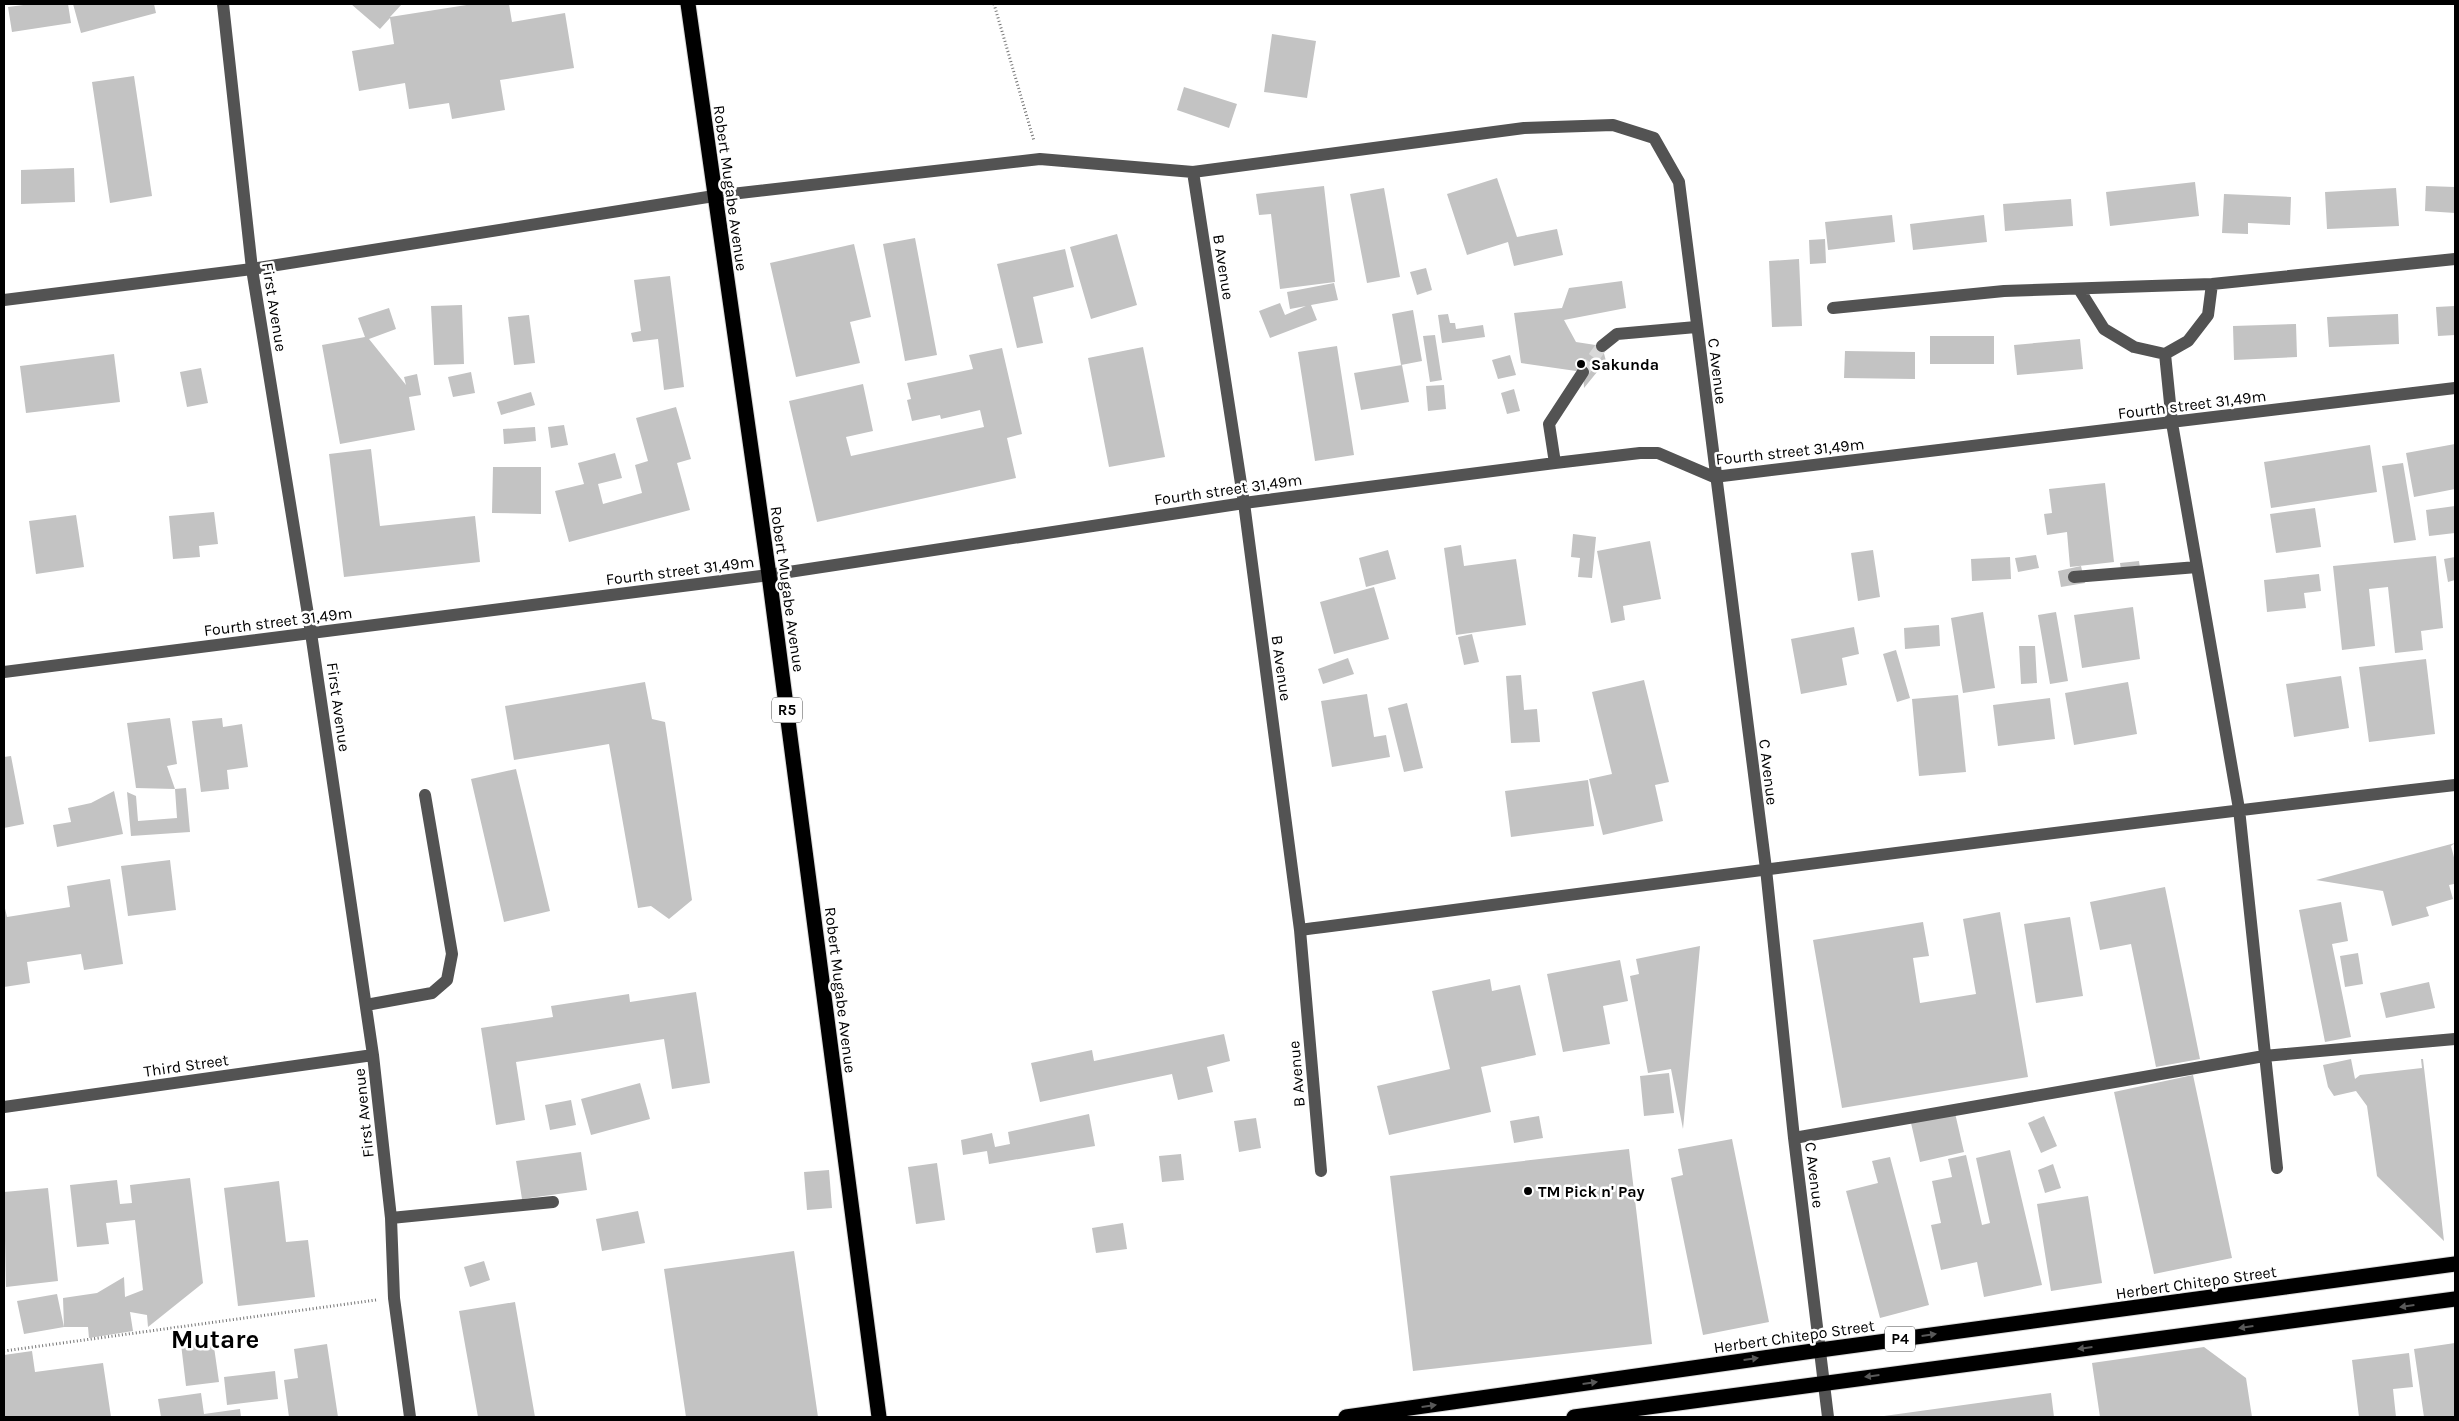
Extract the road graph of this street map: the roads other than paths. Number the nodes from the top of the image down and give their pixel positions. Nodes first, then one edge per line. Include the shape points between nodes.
1 (223, 4) edge
2 (688, 4) edge
3 (1193, 172) junction
4 (714, 196) junction
5 (2455, 259) edge
6 (252, 269) junction
7 (2212, 284) junction
8 (2080, 288) junction
9 (4, 300) edge
10 (1834, 308) dead end
11 (1696, 327) junction
12 (1602, 346) tunnel mouth
13 (2165, 354) junction
14 (1583, 372) tunnel mouth
15 (2455, 388) edge
16 (2172, 423) junction
17 (1555, 463) junction
18 (1714, 477) junction
19 (1244, 502) junction
20 (2197, 567) junction
21 (769, 575) junction
22 (2074, 577) dead end
23 (311, 634) junction
24 (4, 672) edge
25 (2455, 785) edge
26 (425, 795) dead end
27 (2239, 809) junction
28 (1766, 869) junction
29 (1300, 930) junction
30 (366, 1005) junction
31 (2455, 1039) edge
32 (373, 1055) junction
33 (2264, 1056) junction
34 (4, 1107) edge
35 (1794, 1138) junction
36 (2277, 1168) dead end
37 (1321, 1171) dead end
38 (553, 1202) dead end
39 (391, 1218) junction
40 (2455, 1264) edge
41 (2455, 1299) edge
42 (1820, 1350) junction
43 (1822, 1382) junction
44 (410, 1417) edge
45 (879, 1417) edge
46 (1346, 1417) edge
47 (1574, 1417) edge
48 (1828, 1417) edge

1 - 6 street, First Avenue
2 - 4 highway, Robert Mugabe Avenue / R5
3 - 4 street via 1040,159
3 - 11 street, C Avenue via 1524,128 1614,125 1654,138 1679,182
3 - 19 street, B Avenue
4 - 6 street
4 - 21 highway, Robert Mugabe Avenue / R5
5 - 7 street
6 - 9 street
6 - 23 street, First Avenue
7 - 8 street
7 - 13 street via 2208,315 2188,340
8 - 10 street via 2004,291
8 - 13 street via 2104,329 2134,347
11 - 12 street via 1617,334
11 - 18 street, C Avenue
13 - 16 street
14 - 17 street via 1549,424
15 - 16 street, Fourth street 31,49m
16 - 18 street, Fourth street 31,49m
16 - 20 street
17 - 18 street, Fourth street 31,49m via 1640,453 1658,454
17 - 19 street, Fourth street 31,49m
18 - 28 street, C Avenue
19 - 21 street, Fourth street 31,49m
19 - 29 street, B Avenue
20 - 22 street
20 - 27 street
21 - 23 street, Fourth street 31,49m
21 - 45 highway, Robert Mugabe Avenue / R5
23 - 24 street, Fourth street 31,49m
23 - 30 street, First Avenue
25 - 27 street
26 - 30 street via 452,954 447,980 432,993
27 - 28 street
27 - 33 street
28 - 29 street
28 - 35 street, C Avenue
29 - 37 street, B Avenue
30 - 32 street, First Avenue
31 - 33 street
32 - 34 street, Third Street
32 - 39 street, First Avenue
33 - 35 street
33 - 36 street
35 - 42 street, C Avenue
38 - 39 street
39 - 44 street, First Avenue via 394,1298
42 -> 40 highway, Herbert Chitepo Street / P4
41 -> 43 highway, P4
42 - 43 street, C Avenue
46 -> 42 highway, Herbert Chitepo Street / P4
43 - 47 highway, P4
43 - 48 street, C Avenue

